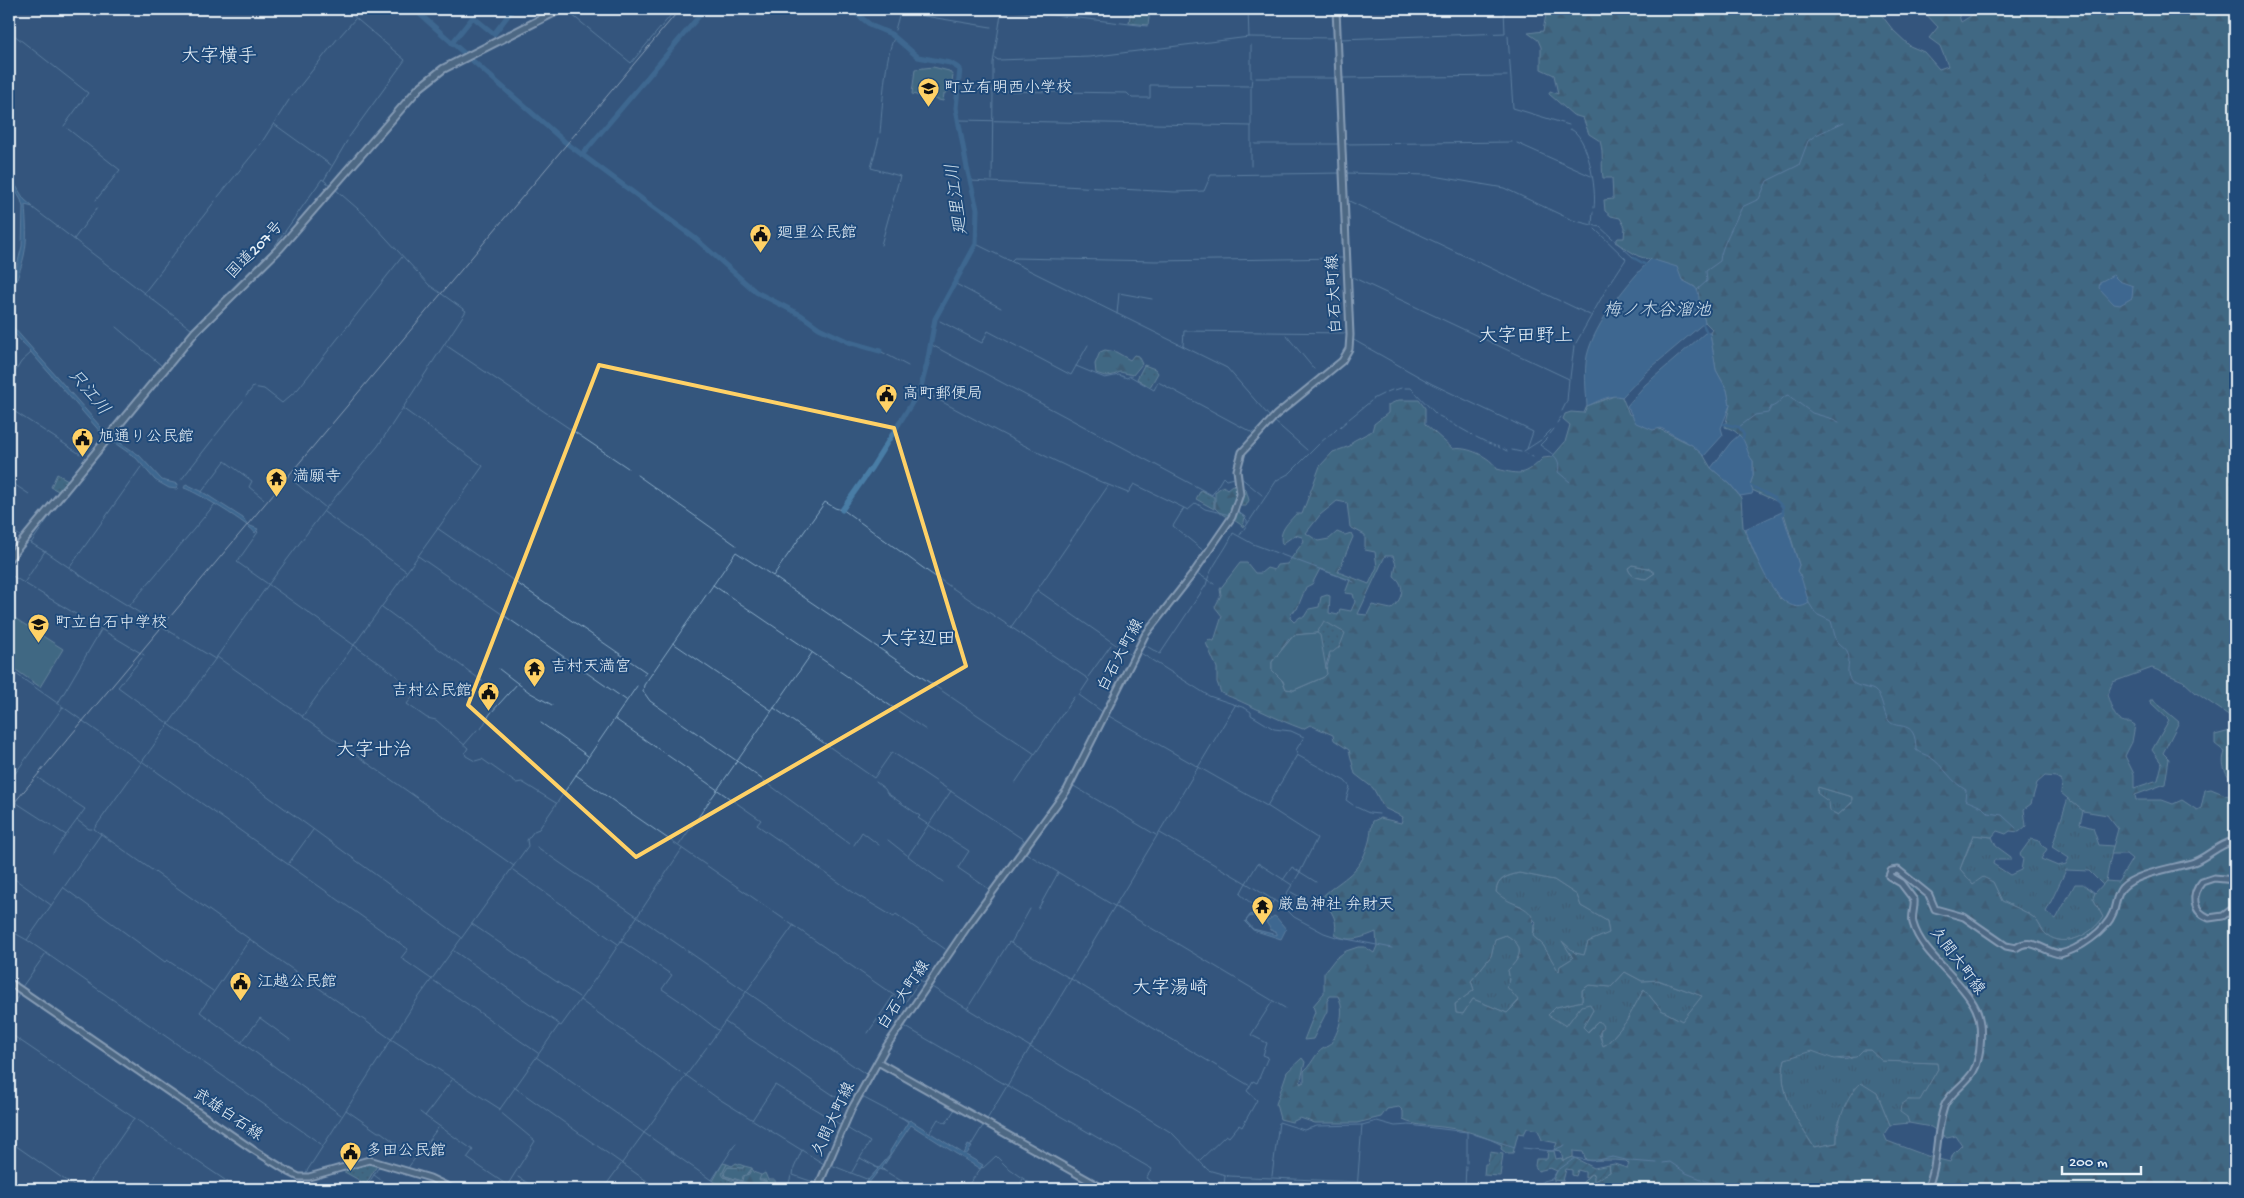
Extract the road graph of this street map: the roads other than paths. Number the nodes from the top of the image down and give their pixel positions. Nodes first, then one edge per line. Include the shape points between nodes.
1 (561, 9) edge
2 (1336, 9) edge
3 (9, 558) edge
4 (2235, 841) edge
5 (2235, 880) edge
6 (2235, 907) edge
7 (9, 982) edge
8 (878, 1062) junction
9 (453, 1189) edge
10 (816, 1189) edge
11 (1104, 1189) edge
12 (1927, 1189) edge

1 - 3 highway, 国道207号 via 437,74 419,88 280,248 195,332
2 - 8 main road, 白石大町線 via 1349,349 1342,361 1276,415 1242,452 1237,470 1239,502 1224,530 1150,626 1075,777 927,984
4 - 12 main road, 久間大町線 via 2196,861 2125,885 2106,926 2060,954 2034,943 2016,948 2006,946 1964,917 1935,910 1922,888 1898,870 1891,871 1889,876 1901,883 1914,900 1913,923 1920,937 1966,992 1980,1022 1973,1071 1945,1106 1934,1170
5 - 6 main road via 2214,878 2202,882 2194,903 2209,918 2223,916
7 - 9 main road, 武雄白石線 via 289,1172 303,1178 361,1161 382,1163
8 - 10 main road, 久間大町線
8 - 11 main road

